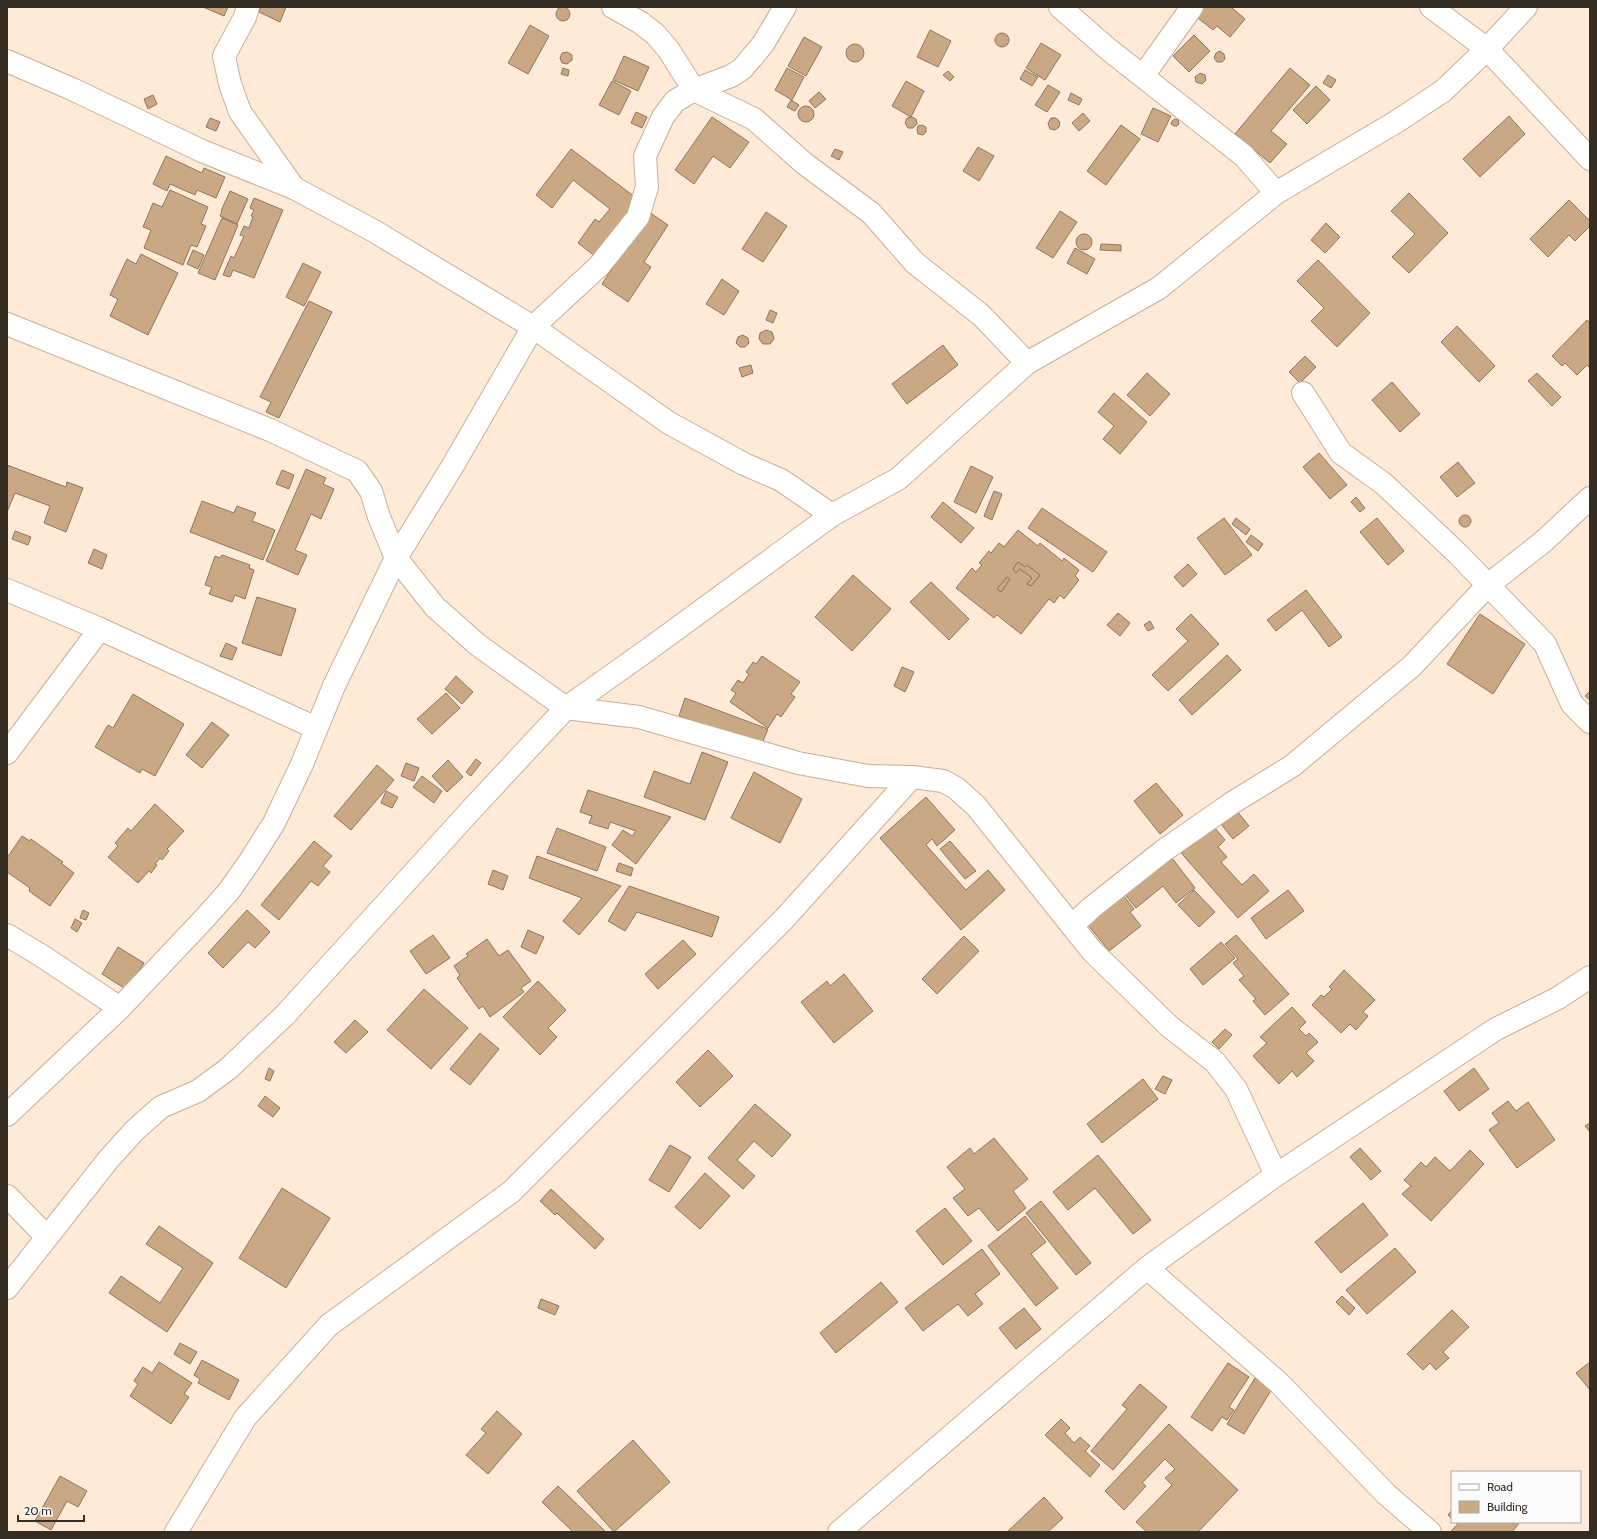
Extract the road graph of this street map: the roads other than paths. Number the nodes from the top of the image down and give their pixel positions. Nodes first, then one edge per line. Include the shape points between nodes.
1 (248, 7) edge
2 (613, 7) edge
3 (785, 7) edge
4 (1060, 7) edge
5 (1192, 7) edge
6 (1431, 7) edge
7 (1526, 7) edge
8 (1487, 49) junction
9 (7, 61) edge
10 (1143, 76) junction
11 (694, 90) junction
12 (1590, 159) edge
13 (294, 188) junction
14 (1276, 193) junction
15 (7, 324) edge
16 (533, 327) junction
17 (1027, 362) junction
18 (1303, 393) dead end
19 (1590, 498) edge
20 (832, 515) junction
21 (396, 558) junction
22 (1488, 586) junction
23 (7, 590) edge
24 (100, 629) junction
25 (566, 708) junction
26 (1590, 722) edge
27 (316, 728) junction
28 (7, 753) edge
29 (912, 777) junction
30 (1072, 926) junction
31 (7, 935) edge
32 (1590, 977) edge
33 (120, 1008) junction
34 (7, 1115) edge
35 (1276, 1174) junction
36 (7, 1196) edge
37 (47, 1237) junction
38 (1147, 1268) junction
39 (7, 1288) edge
40 (176, 1532) edge
41 (838, 1532) edge
42 (1430, 1532) edge

1 - 13 street via 224,56 230,84 240,112
2 - 11 street via 655,34 668,49
3 - 11 street via 764,44 742,69 731,76
4 - 10 street
5 - 10 street
6 - 8 street
7 - 8 street
8 - 12 street
8 - 14 street via 1443,91
9 - 13 street via 202,151
10 - 14 street via 1244,156
11 - 16 street via 675,101 663,117 645,156 648,187 638,217 599,266
11 - 17 street via 754,119 805,164 871,213 915,263 981,315
13 - 16 street via 380,235
14 - 17 street via 1159,288
15 - 21 street via 270,430 357,471 371,491
16 - 20 street via 669,423 744,464 781,480
16 - 21 street
17 - 20 street via 898,479
18 - 22 street via 1340,453 1384,484
19 - 22 street via 1544,541
20 - 25 street
21 - 25 street via 435,607 478,645
21 - 27 street
22 - 26 street via 1545,644 1572,704
22 - 30 street via 1412,666 1292,766 1232,803 1163,851
23 - 24 street
24 - 27 street
24 - 28 street
25 - 29 street via 639,717 798,763 868,776
25 - 37 street via 285,1015 228,1069 198,1091 161,1107 134,1131
27 - 33 street via 274,823 250,861 204,919
29 - 30 street via 943,781 956,788 976,806
29 - 40 street via 785,918 511,1192 329,1325 246,1418
30 - 35 street via 1092,952 1170,1027 1215,1062 1236,1089
31 - 33 street
32 - 35 street via 1558,998 1496,1029
33 - 34 street
35 - 38 street
36 - 37 street
37 - 39 street
38 - 41 street
38 - 42 street via 1280,1382 1386,1494

